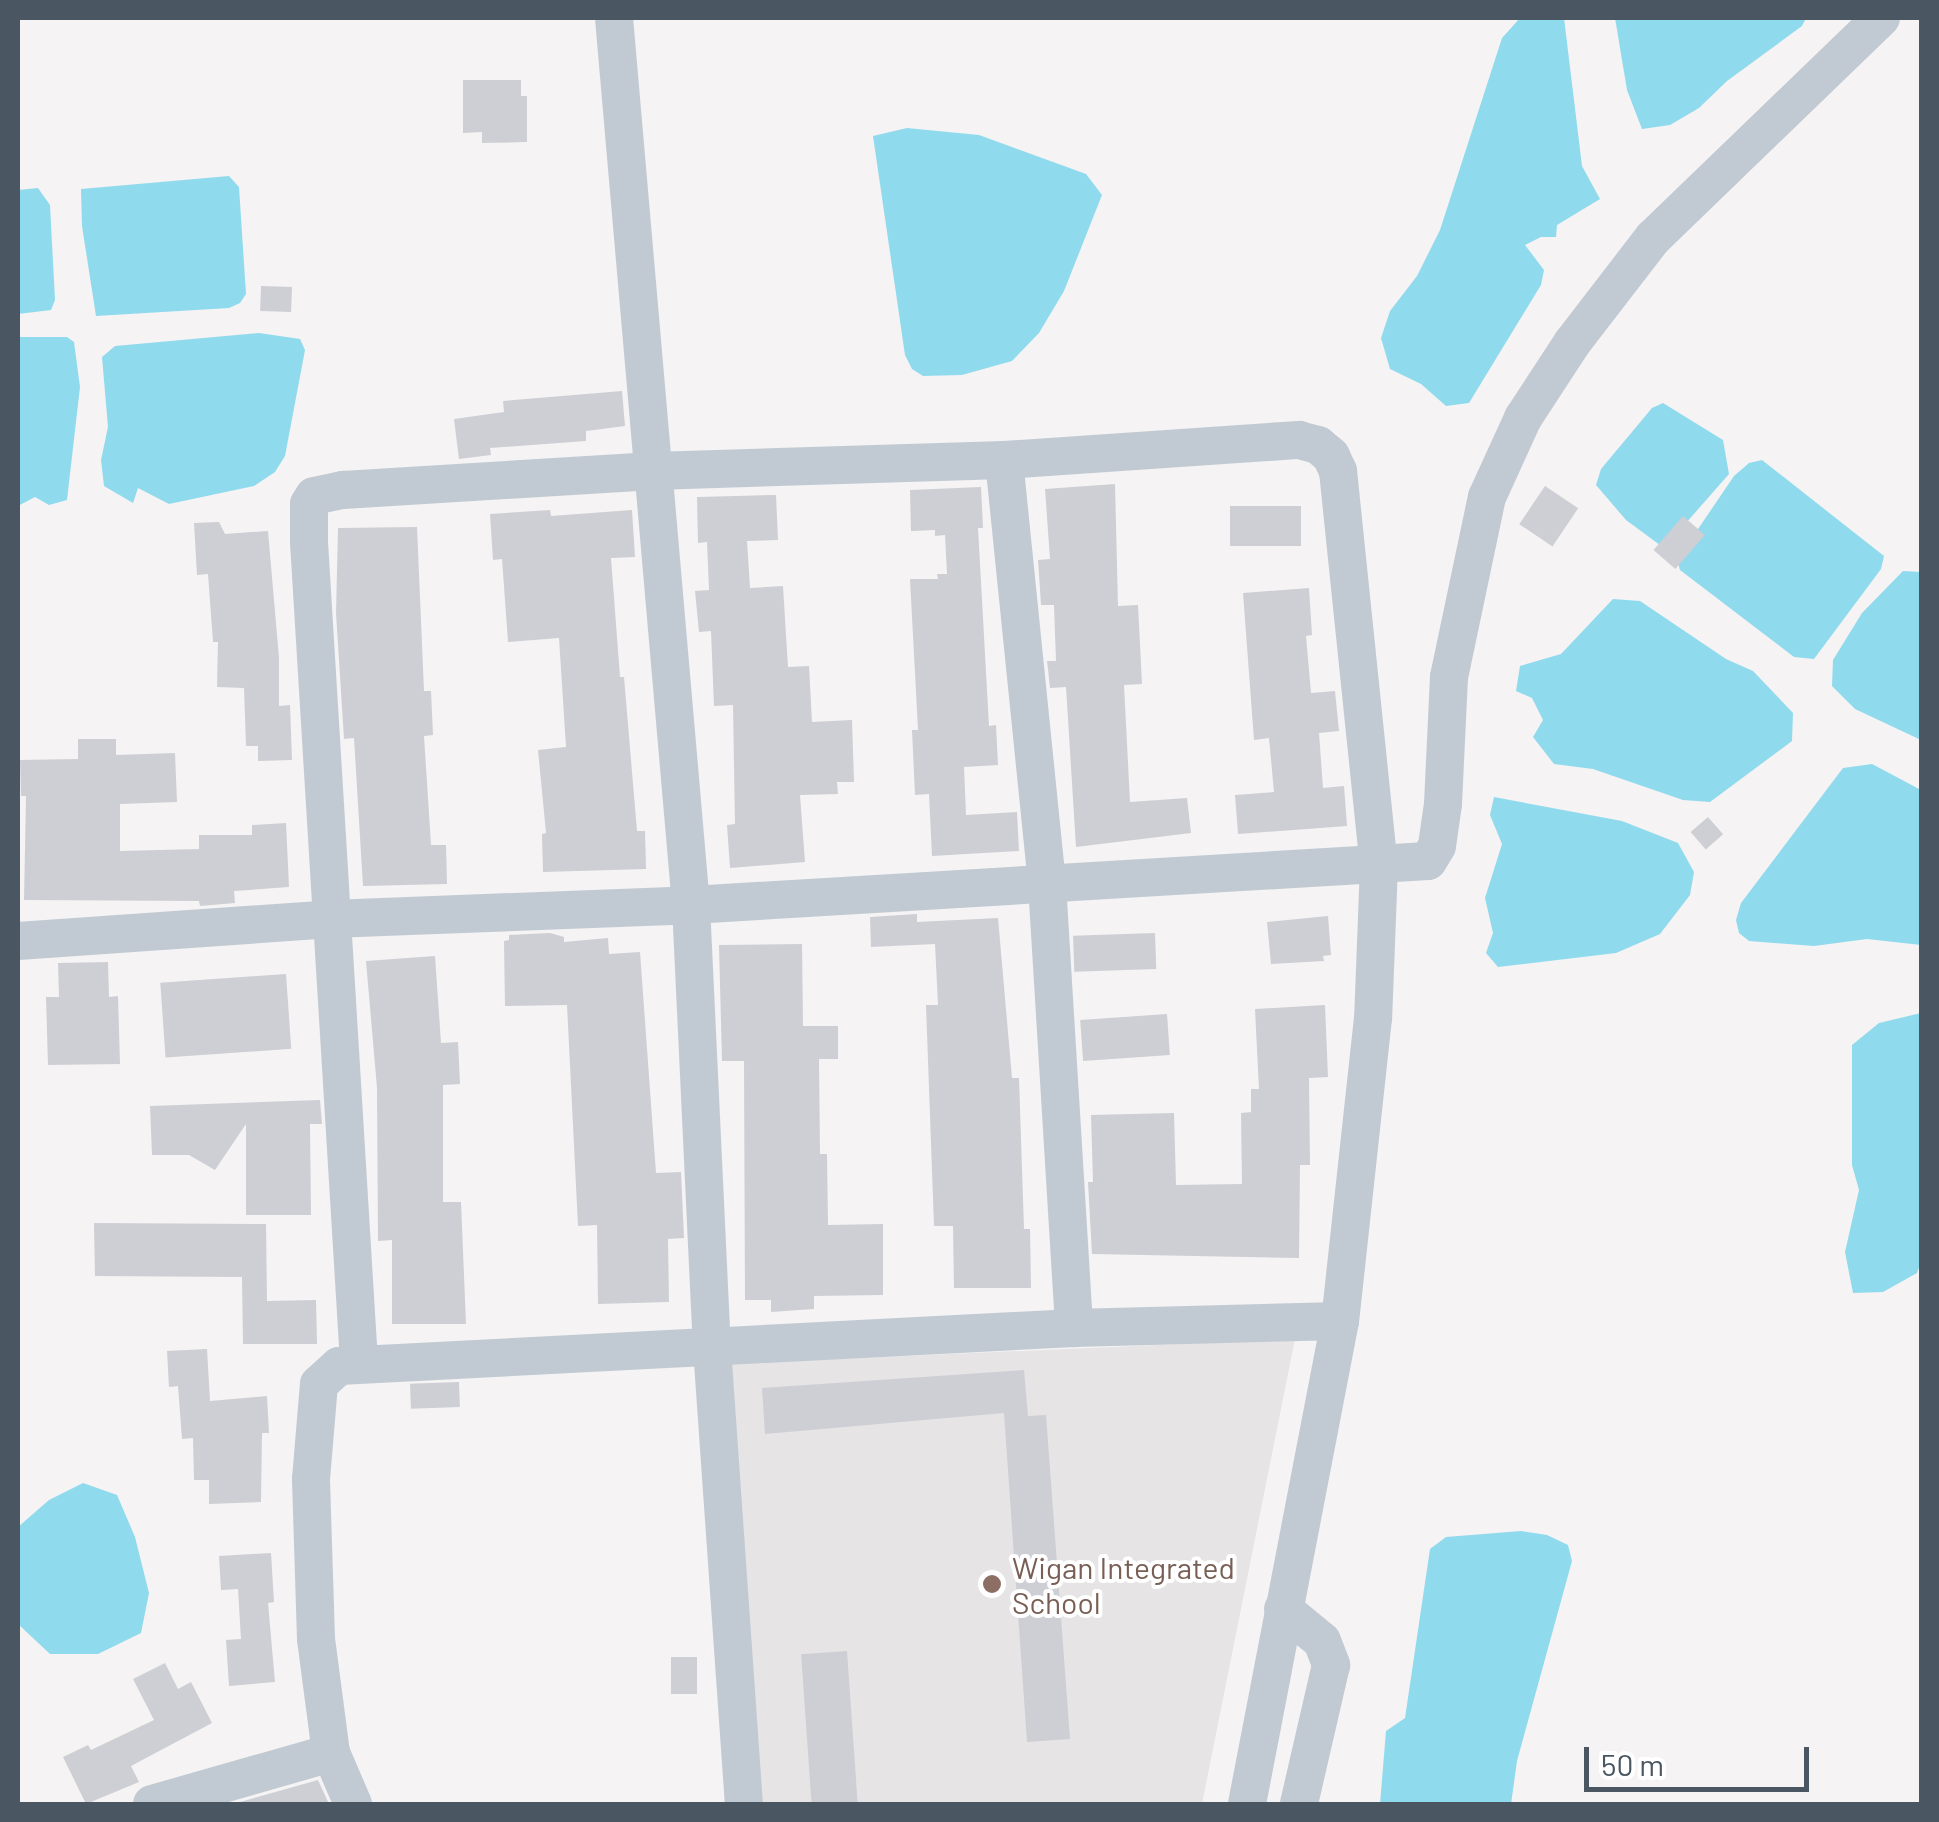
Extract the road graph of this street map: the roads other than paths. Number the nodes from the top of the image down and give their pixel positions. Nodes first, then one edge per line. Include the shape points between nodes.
1 (614, 18) edge
2 (1880, 18) edge
3 (1004, 460) junction
4 (653, 471) junction
5 (1378, 865) junction
6 (1047, 884) junction
7 (691, 905) junction
8 (331, 919) junction
9 (18, 941) edge
10 (1340, 1321) junction
11 (1074, 1328) junction
12 (712, 1348) junction
13 (359, 1362) junction
14 (1283, 1609) junction
15 (331, 1752) junction
16 (152, 1804) edge
17 (353, 1804) edge
18 (744, 1804) edge
19 (1247, 1804) edge
20 (1300, 1804) edge

1 - 4 street
2 - 5 street via 1653,238 1523,418 1487,498 1448,677 1436,846 1428,862
3 - 4 street
3 - 5 street via 1299,440 1331,456 1338,471
3 - 6 street
4 - 7 street
4 - 8 street via 344,490 314,496 308,504
5 - 6 street
5 - 10 street via 1372,1018
6 - 7 street
6 - 11 street
7 - 8 street
7 - 12 street
8 - 9 street
8 - 13 street
10 - 11 street
10 - 14 street
11 - 12 street
12 - 13 street
12 - 18 street
13 - 15 street via 327,1372 313,1409 316,1638
14 - 19 street
14 - 20 street via 1322,1641 1331,1665
15 - 16 street
15 - 17 street

